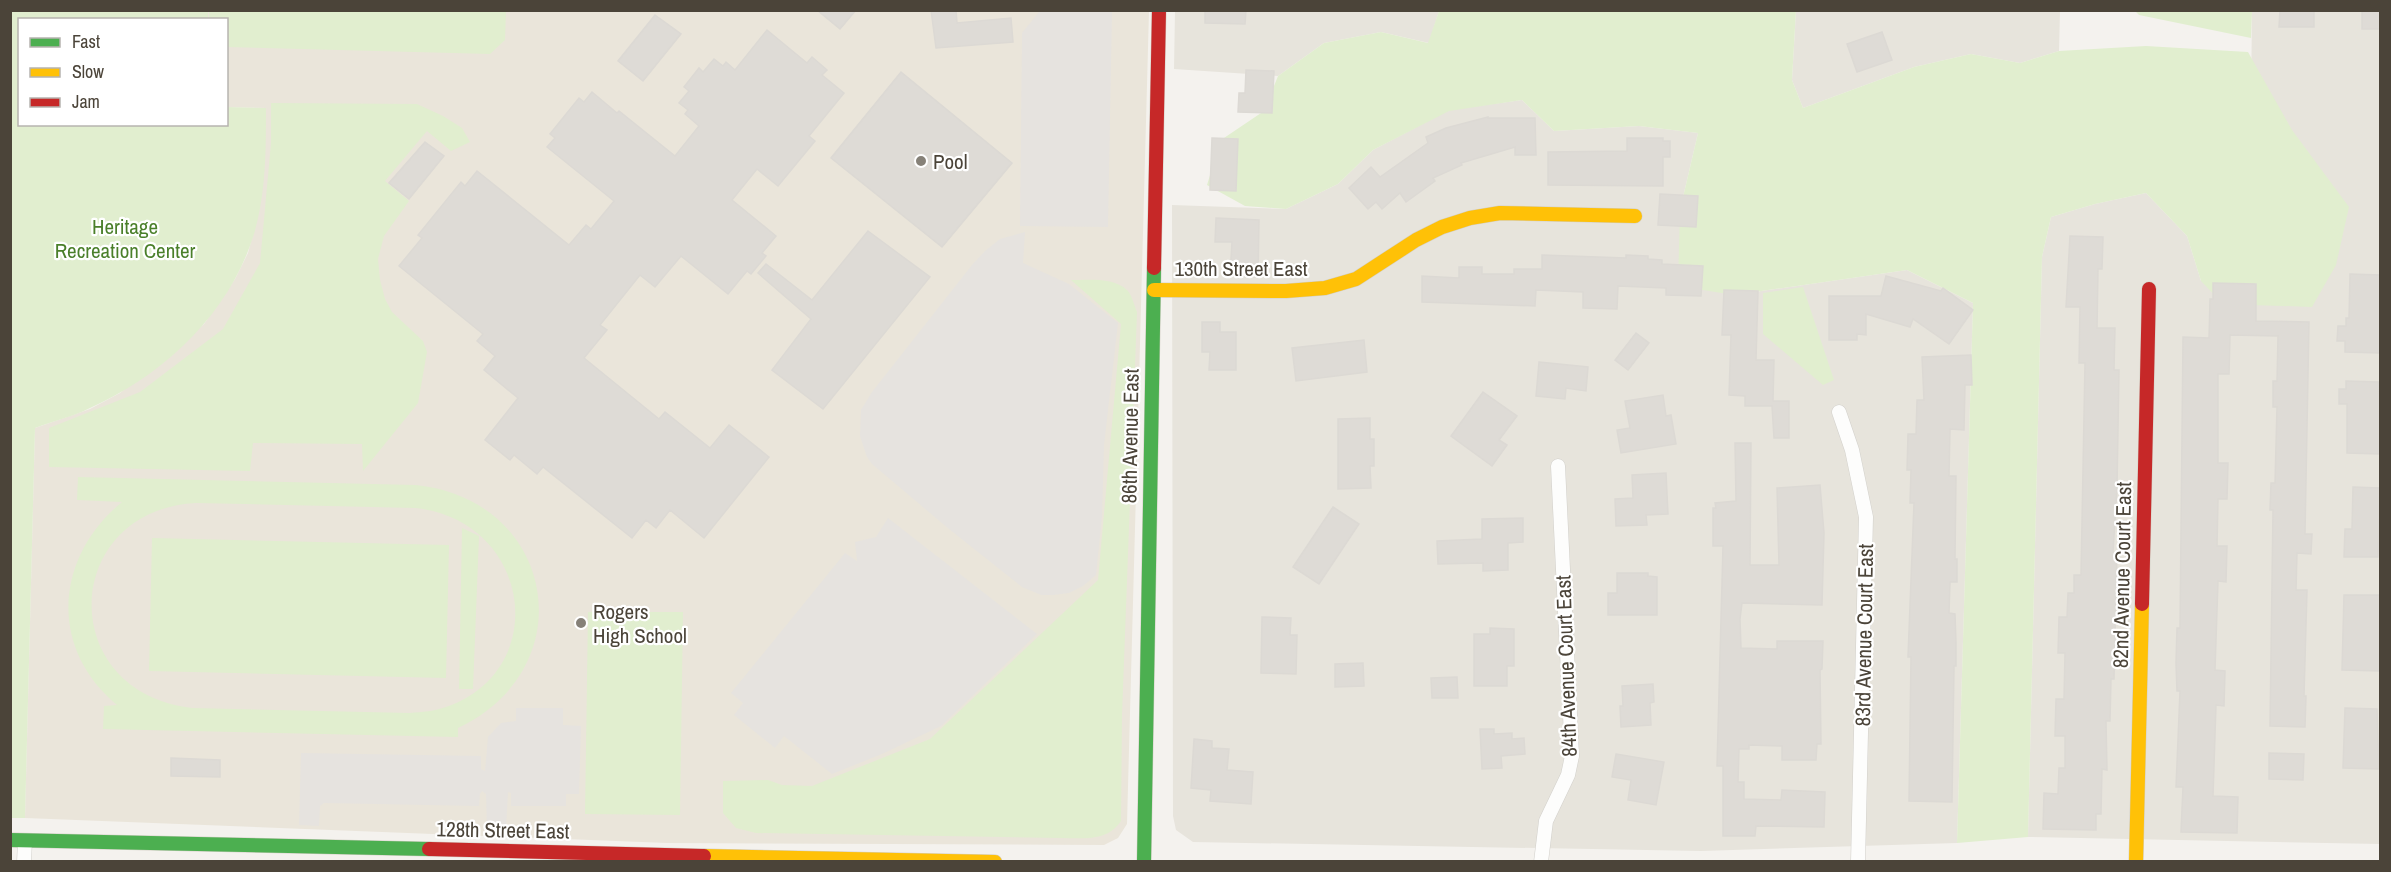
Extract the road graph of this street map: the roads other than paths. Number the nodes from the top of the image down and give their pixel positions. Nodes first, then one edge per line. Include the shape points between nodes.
1 (1159, 10) edge
2 (1635, 216) dead end
3 (2149, 289) dead end
4 (1154, 290) junction
5 (1839, 412) dead end
6 (1558, 466) dead end
7 (18, 841) edge
8 (467, 856) edge
9 (24, 861) edge
10 (995, 861) edge
11 (1144, 861) edge
12 (1541, 861) edge
13 (1858, 861) edge
14 (2136, 861) edge

1 - 4 street, 86th Avenue East
2 - 4 street, 130th Street East via 1477,215 1433,230 1368,272 1332,287 1298,291
3 - 14 street, 82nd Avenue Court East
4 - 11 street, 86th Avenue East
5 - 13 street, 83rd Avenue Court East via 1852,450 1866,517
6 - 12 street, 84th Avenue Court East via 1572,756 1568,775 1546,821
7 - 8 street, 128th Street East
7 - 9 street
8 - 10 street, 128th Street East

